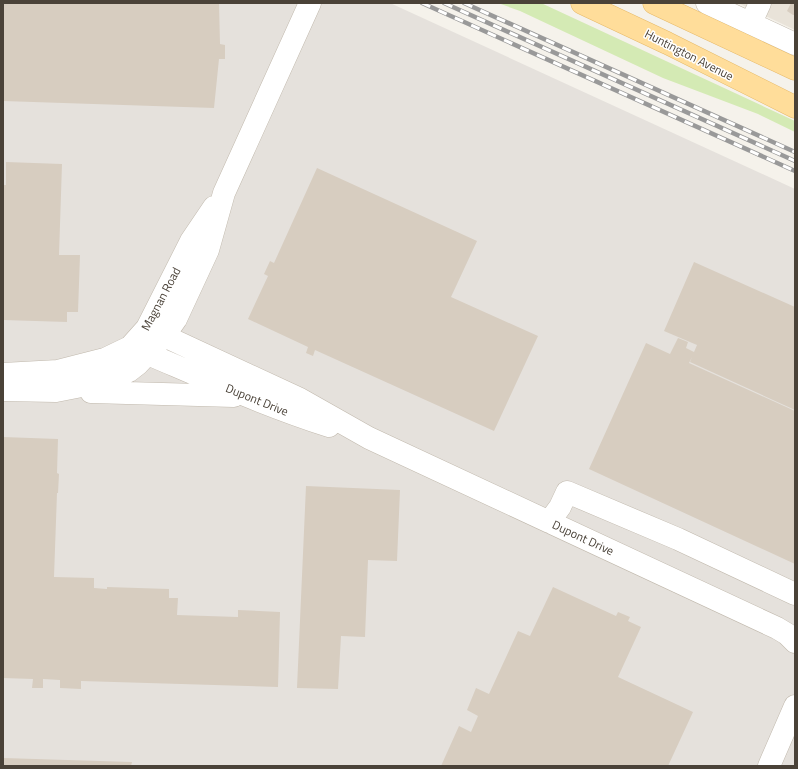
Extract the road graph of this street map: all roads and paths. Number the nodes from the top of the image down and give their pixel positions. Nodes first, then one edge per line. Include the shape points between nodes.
1 (310, 3) edge
2 (582, 3) edge
3 (654, 3) edge
4 (707, 3) edge
5 (760, 3) edge
6 (751, 24) junction
7 (795, 44) edge
8 (795, 69) edge
9 (795, 107) edge
10 (156, 332) junction
11 (139, 350) junction
12 (3, 374) edge
13 (3, 390) edge
14 (56, 391) junction
15 (248, 396) junction
16 (369, 438) junction
17 (549, 522) junction
18 (795, 594) edge
19 (795, 642) edge
20 (795, 706) edge
21 (768, 766) edge

1 - 10 street, Magnan Road via 224,193 191,241
2 - 9 main road, Huntington Avenue
3 - 8 main road
4 - 6 street
5 - 6 street
6 - 7 street
10 - 11 street, Magnan Road
10 - 16 street, Dupont Drive via 300,398
11 - 12 street, Magnan Road via 58,371
11 - 14 street via 129,371 117,377
11 - 15 street, Dupont Drive
13 - 14 street
14 - 15 street
15 - 16 street, Dupont Drive via 295,415
16 - 17 street, Dupont Drive
17 - 18 street via 567,492 678,539
17 - 19 street, Dupont Drive via 777,628
20 - 21 street

